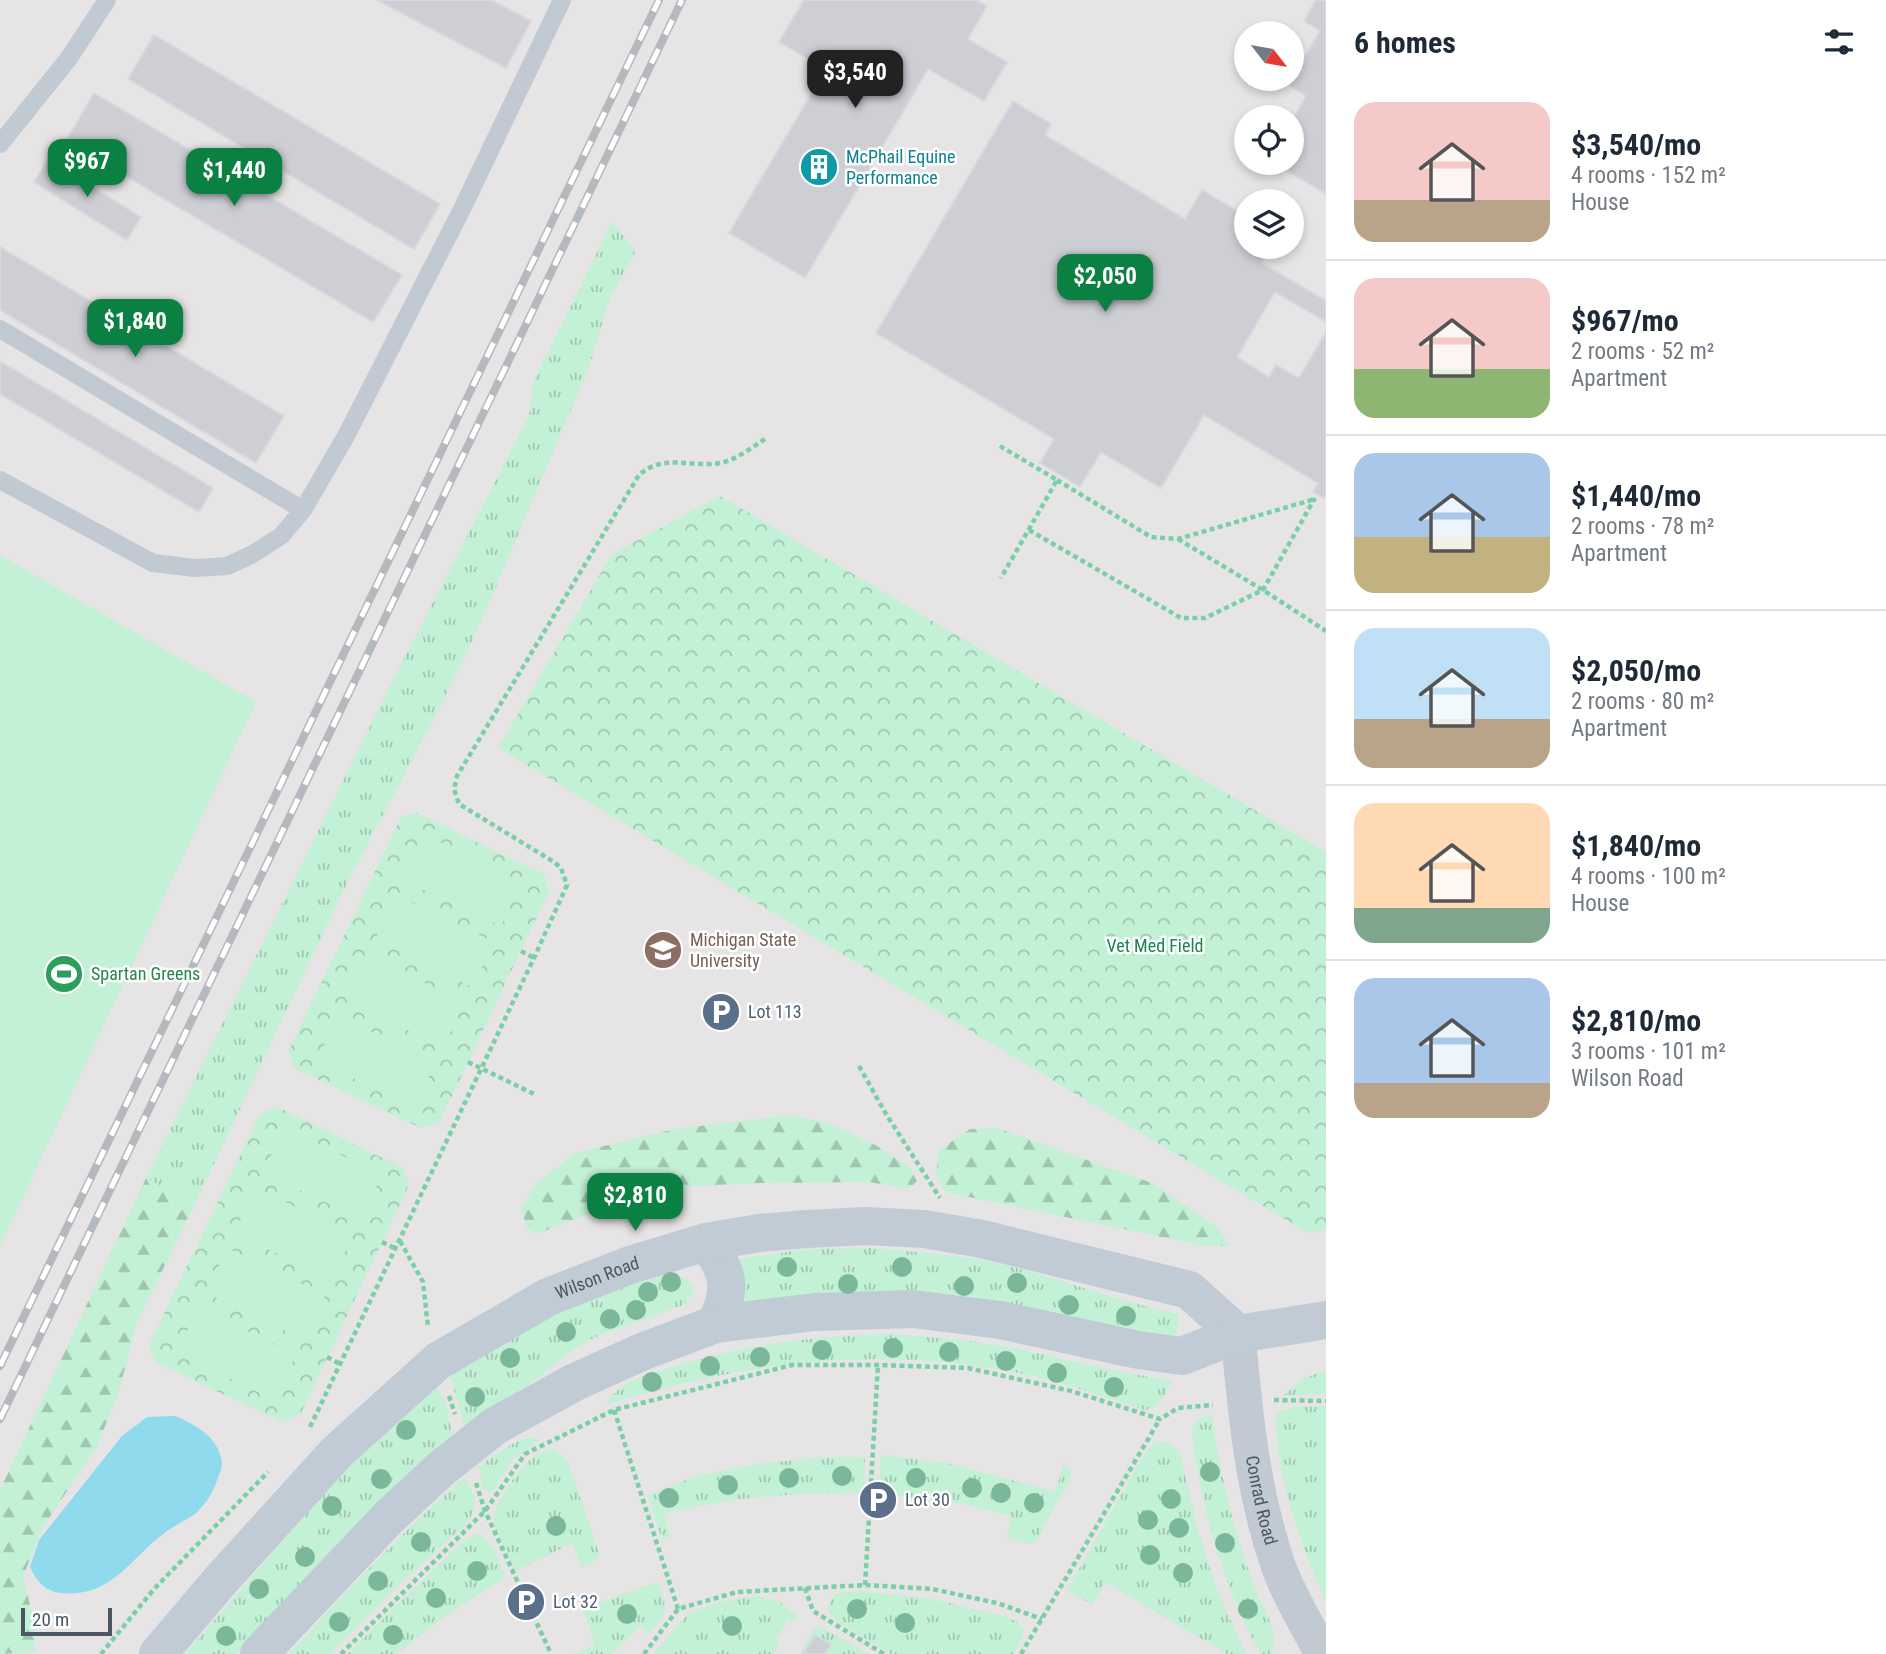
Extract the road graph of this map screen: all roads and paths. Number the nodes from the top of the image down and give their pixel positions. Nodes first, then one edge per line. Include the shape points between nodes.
1 (107, 0) edge
2 (562, 0) edge
3 (0, 144) edge
4 (0, 329) edge
5 (765, 439) dead end
6 (1000, 446) dead end
7 (0, 480) edge
8 (1057, 480) junction
9 (303, 510) junction
10 (1029, 530) junction
11 (1178, 539) junction
12 (1001, 578) dead end
13 (1263, 590) junction
14 (1326, 631) edge
15 (521, 951) dead end
16 (534, 958) junction
17 (468, 1062) dead end
18 (859, 1066) dead end
19 (481, 1069) junction
20 (534, 1094) dead end
21 (940, 1199) dead end
22 (382, 1242) dead end
23 (706, 1242) junction
24 (396, 1249) junction
25 (1326, 1320) edge
26 (716, 1324) junction
27 (1238, 1334) junction
28 (327, 1357) dead end
29 (340, 1364) junction
30 (878, 1365) junction
31 (1178, 1409) dead end
32 (614, 1410) junction
33 (1160, 1419) junction
34 (309, 1431) dead end
35 (270, 1471) dead end
36 (485, 1511) junction
37 (865, 1585) junction
38 (804, 1588) junction
39 (678, 1609) junction
40 (1042, 1619) junction
41 (165, 1648) edge
42 (101, 1654) edge
43 (259, 1654) edge
44 (341, 1654) edge
45 (551, 1654) edge
46 (644, 1654) edge
47 (884, 1654) edge
48 (1020, 1654) edge
49 (1322, 1654) edge

1 - 3 lane via 69,58
2 - 9 lane via 428,276
4 - 9 lane
5 - 16 path via 723,462 665,462 639,475 457,776 454,789 459,804 554,862 566,877 565,894
6 - 8 path
7 - 9 lane via 153,563 195,568 227,566 251,555 281,536
8 - 10 path
8 - 11 path via 1151,537
10 - 12 path
10 - 13 path via 1181,618 1205,618
11 - 13 path
11 - 13 path via 1315,498
13 - 14 path
15 - 16 path
16 - 19 path
17 - 19 path
18 - 21 path
19 - 20 path
19 - 24 path
22 - 24 path
23 - 26 street via 719,1258 727,1283 726,1301
23 - 27 street, Wilson Road via 807,1229 924,1228 1189,1290
23 - 41 street, Wilson Road via 548,1297 438,1361 337,1451
24 - 29 path
25 - 27 street
26 - 27 street via 815,1312 913,1309 1000,1320 1182,1356
26 - 43 street via 575,1382 495,1426 390,1516
27 - 49 street, Conrad Road via 1255,1482 1277,1564
28 - 29 path
29 - 34 path
30 - 32 path via 792,1365
30 - 33 path via 968,1368 1072,1391
30 - 37 path
31 - 33 path
32 - 36 path via 525,1454
32 - 39 path
33 - 40 path
35 - 42 path via 154,1589
36 - 44 path
36 - 45 path
37 - 38 path
37 - 40 path via 932,1589 997,1602
38 - 39 path via 737,1592
38 - 47 path via 813,1612
39 - 46 path
40 - 48 path

